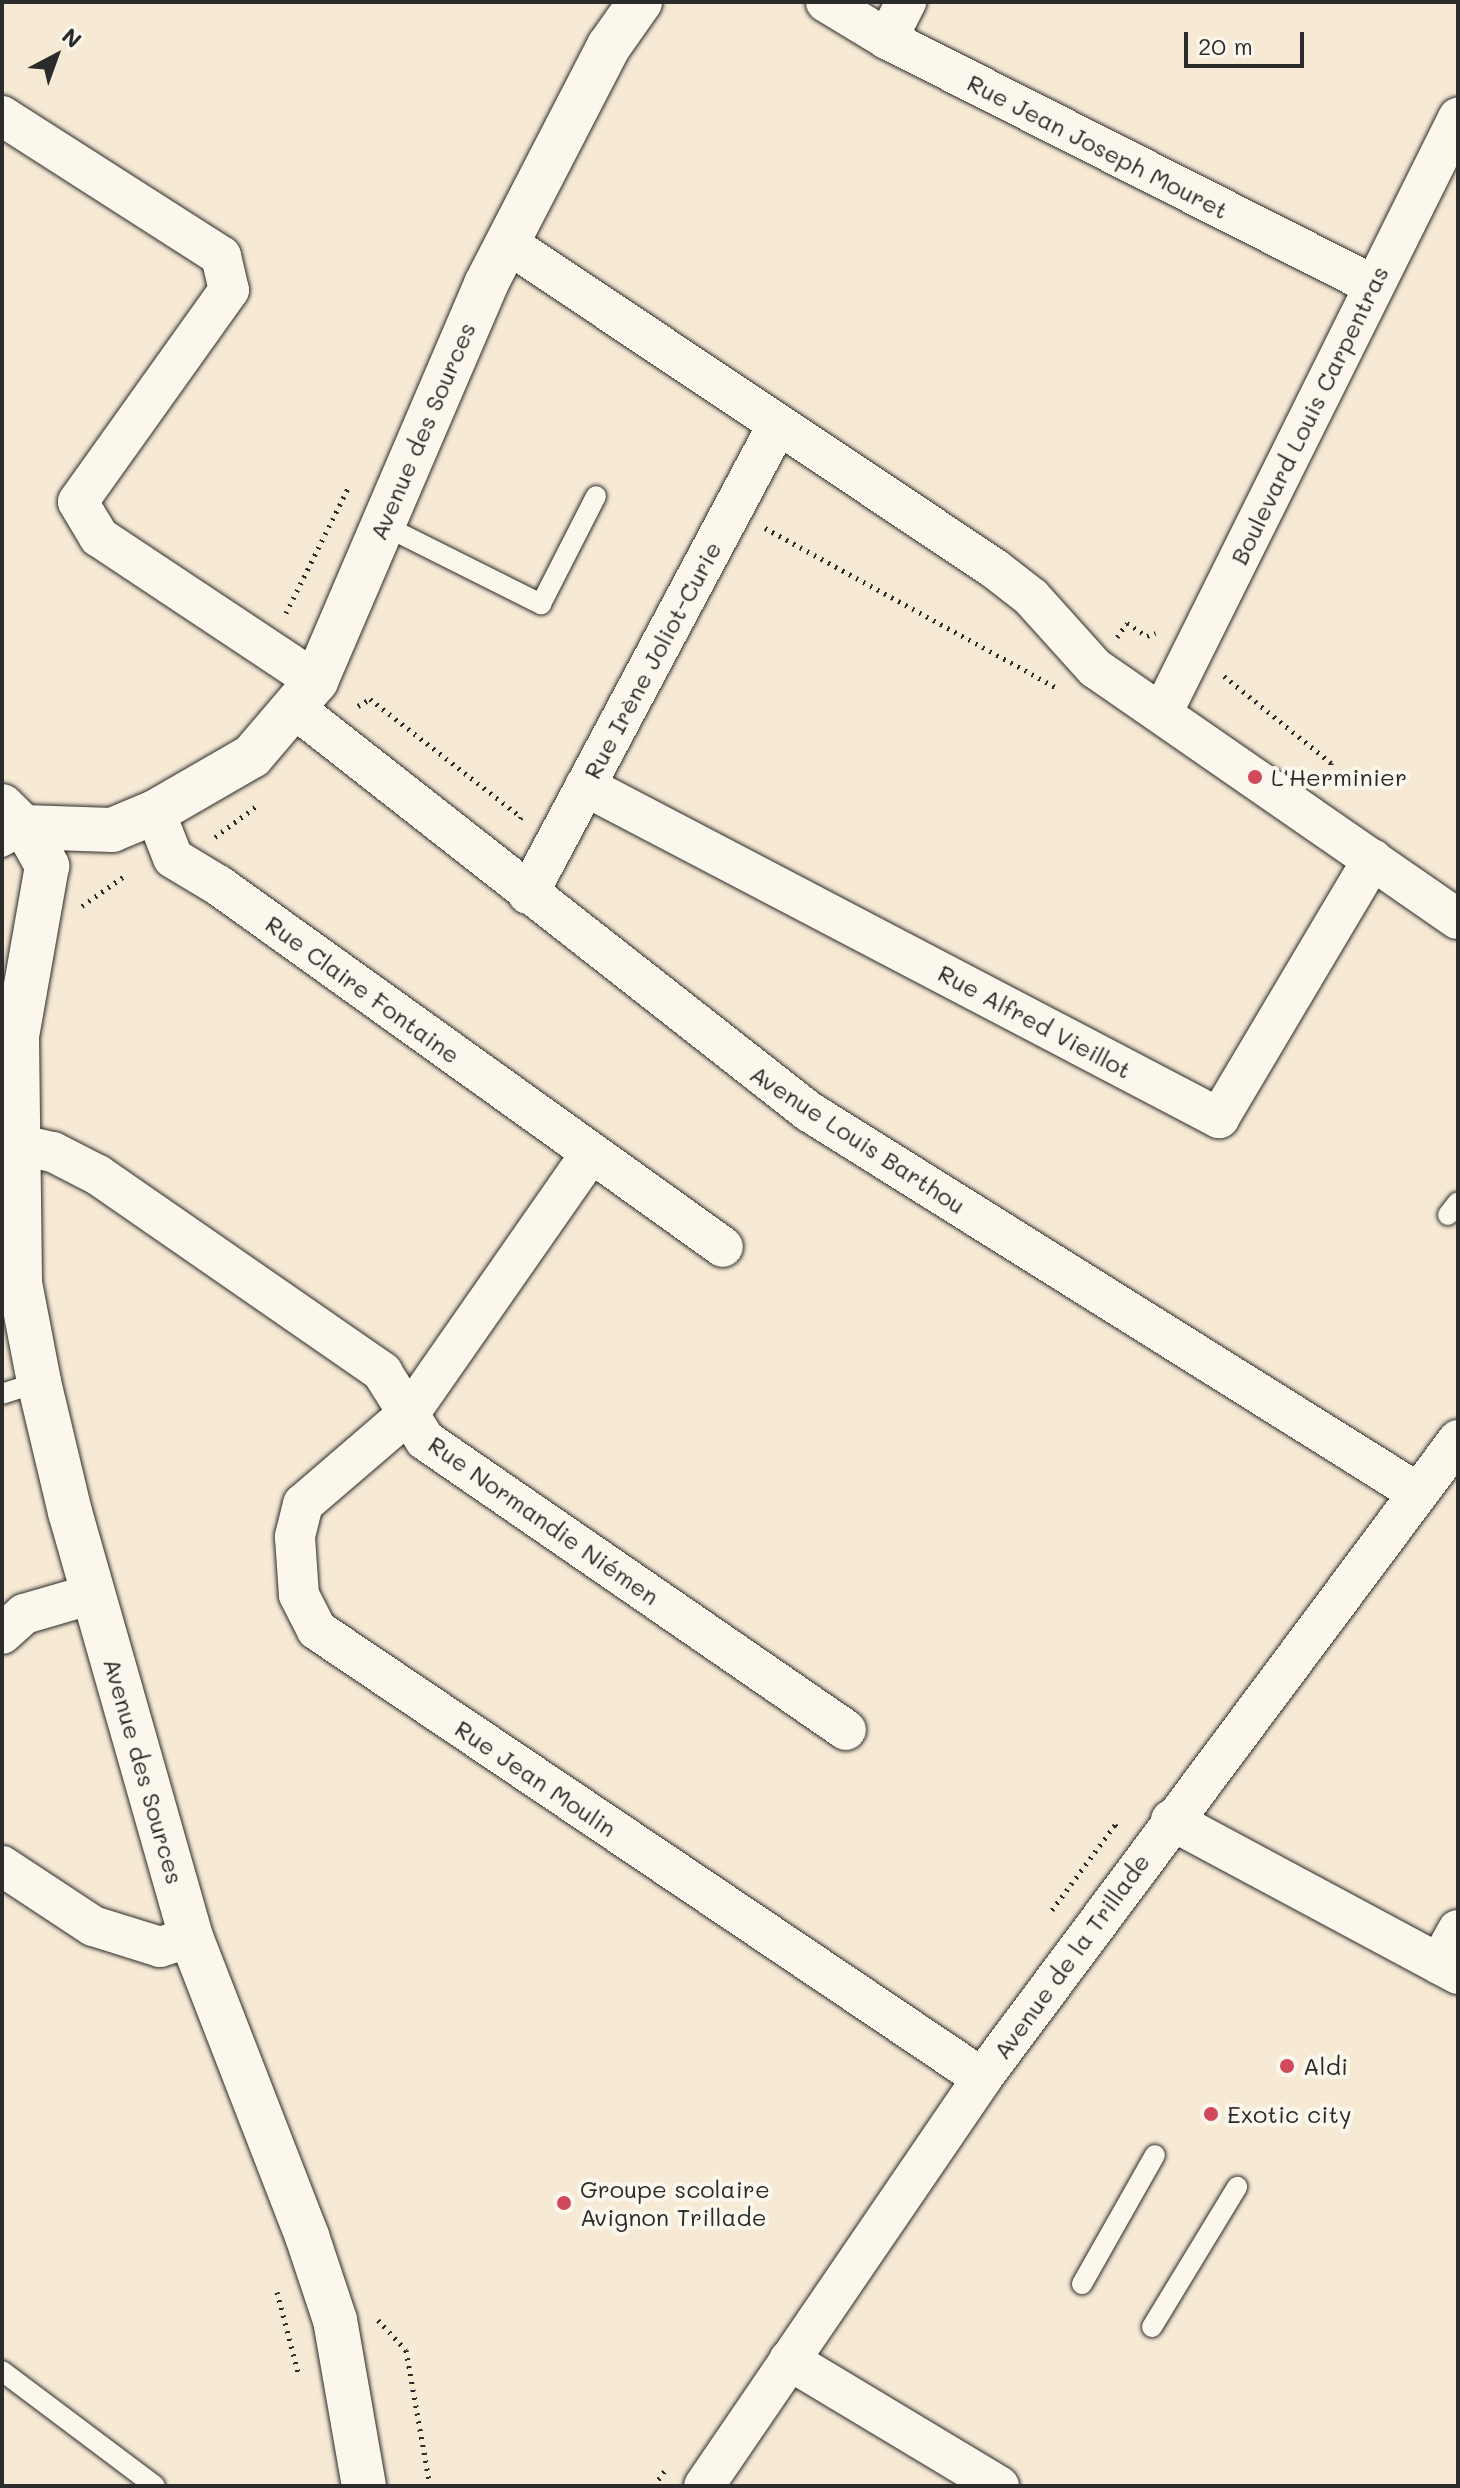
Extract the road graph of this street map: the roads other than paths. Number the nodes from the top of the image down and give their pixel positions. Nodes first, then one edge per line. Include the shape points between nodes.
1 (640, 2) edge
2 (826, 2) edge
3 (906, 2) edge
4 (887, 39) junction
5 (2, 116) edge
6 (1458, 118) edge
7 (507, 243) junction
8 (1373, 285) junction
9 (777, 426) junction
10 (596, 496) dead end
11 (383, 525) junction
12 (305, 694) junction
13 (1162, 713) junction
14 (585, 786) junction
15 (155, 812) junction
16 (14, 828) edge
17 (1373, 859) junction
18 (528, 894) junction
19 (1458, 919) edge
20 (17, 1144) junction
21 (591, 1153) junction
22 (723, 1247) dead end
23 (20, 1388) edge
24 (410, 1412) junction
25 (1458, 1440) edge
26 (1418, 1493) junction
27 (93, 1594) junction
28 (2, 1634) edge
29 (846, 1730) dead end
30 (1171, 1820) junction
31 (2, 1866) edge
32 (1458, 1930) edge
33 (191, 1937) junction
34 (1449, 1969) edge
35 (982, 2078) junction
36 (1155, 2155) dead end
37 (1237, 2187) dead end
38 (1082, 2284) dead end
39 (1152, 2327) dead end
40 (789, 2360) junction
41 (2, 2371) edge
42 (155, 2486) edge
43 (364, 2486) edge
44 (704, 2486) edge
45 (999, 2486) edge

1 - 7 street, Avenue des Sources via 609,46
2 - 4 street, Rue Jean Joseph Mouret
3 - 4 street
4 - 8 street, Rue Jean Joseph Mouret
5 - 12 street, Avenue Louis Barthou via 221,256 229,290 78,502 99,537
6 - 8 street, Boulevard Louis Carpentras
7 - 9 street
7 - 11 street, Avenue des Sources via 413,445
8 - 13 street, Boulevard Louis Carpentras
9 - 13 street via 995,569 1031,597 1095,668
9 - 14 street, Rue Irène Joliot-Curie
10 - 11 lane via 541,604
11 - 12 street, Avenue des Sources
12 - 15 street, Avenue des Sources via 252,756
12 - 18 street, Avenue Louis Barthou
13 - 17 street
14 - 17 street, Rue Alfred Vieillot via 1219,1118
14 - 18 street, Rue Irène Joliot-Curie
15 - 16 street, Avenue des Sources via 112,830
15 - 21 street, Rue Claire Fontaine via 173,858
16 - 20 street, Avenue des Sources via 47,866 17,1036
17 - 19 street
18 - 26 street, Avenue Louis Barthou via 808,1111
20 - 23 street, Avenue des Sources
20 - 24 street, Rue Normandie Niémen via 53,1152 98,1175 382,1372
21 - 22 street, Rue Claire Fontaine
21 - 24 street
23 - 27 street, Avenue des Sources
24 - 29 street, Rue Normandie Niémen via 425,1440
24 - 35 street, Rue Jean Moulin via 303,1504 295,1537 299,1595 317,1630
25 - 26 street, Avenue de la Trillade
26 - 30 street, Avenue de la Trillade
27 - 28 street via 24,1614
27 - 33 street, Avenue des Sources
30 - 34 street
30 - 35 street, Avenue de la Trillade
31 - 33 street via 93,1926 160,1947
32 - 34 street
33 - 43 street, Avenue des Sources via 335,2320
35 - 40 street, Avenue de la Trillade
36 - 38 lane
37 - 39 lane
40 - 44 street, Avenue de la Trillade
40 - 45 street
41 - 42 lane

